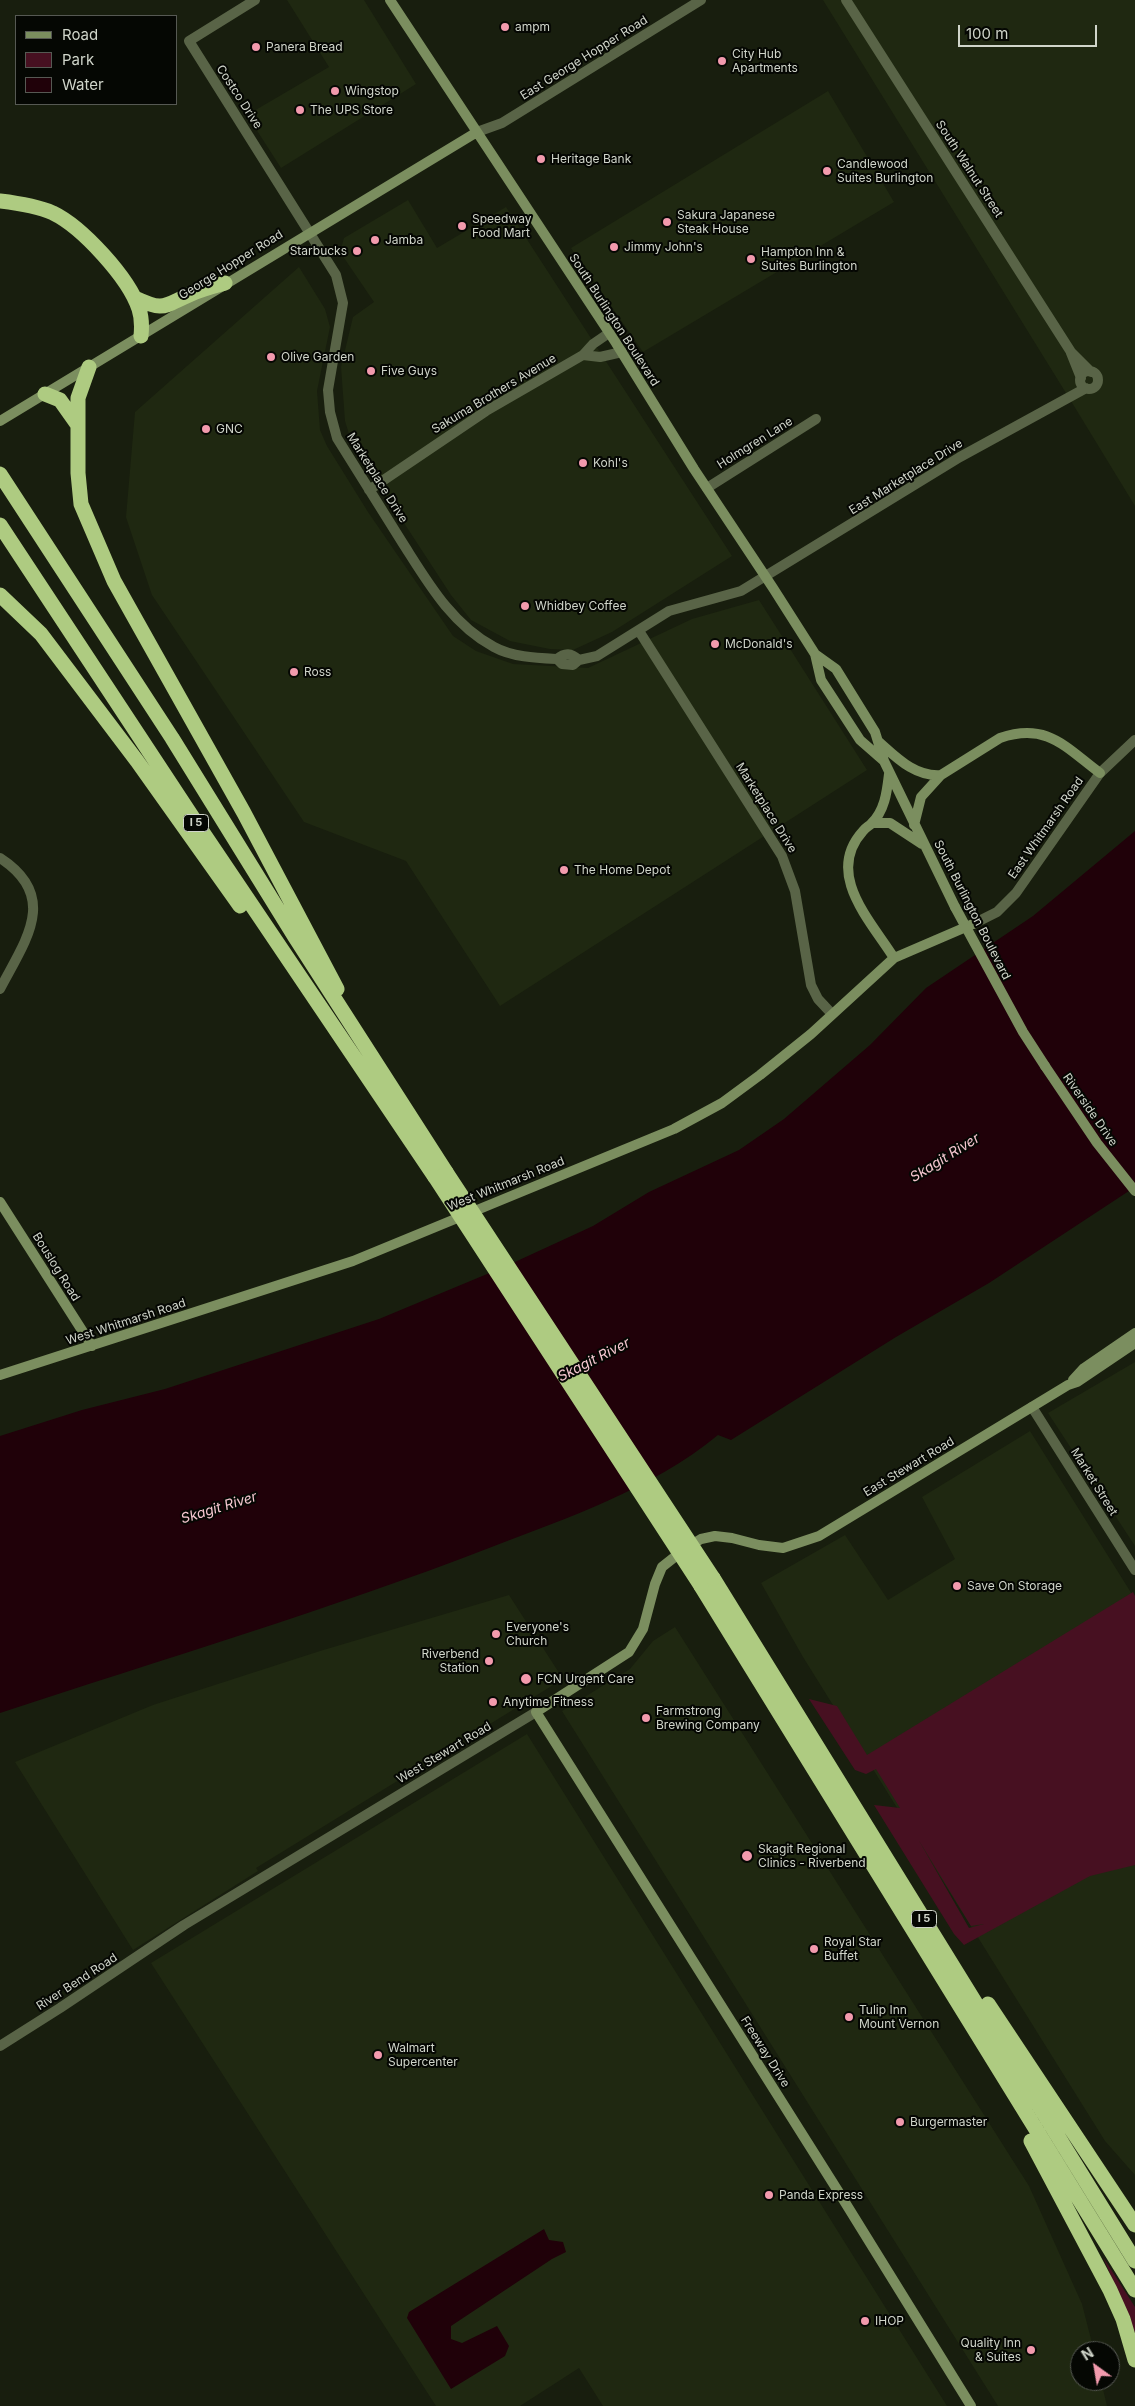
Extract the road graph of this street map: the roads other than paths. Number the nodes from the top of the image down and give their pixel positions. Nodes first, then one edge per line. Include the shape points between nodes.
1 (255, 0) edge
2 (390, 0) edge
3 (701, 0) edge
4 (846, 0) edge
5 (477, 132) junction
6 (0, 201) edge
7 (308, 232) junction
8 (225, 283) junction
9 (135, 298) junction
10 (609, 333) junction
11 (141, 336) junction
12 (622, 352) junction
13 (1071, 352) junction
14 (583, 355) junction
15 (89, 367) junction
16 (1091, 372) junction
17 (1082, 382) junction
18 (45, 394) junction
19 (816, 419) dead end
20 (0, 421) edge
21 (78, 426) junction
22 (0, 474) edge
23 (706, 488) junction
24 (369, 490) junction
25 (0, 525) edge
26 (766, 577) junction
27 (0, 595) edge
28 (638, 630) junction
29 (816, 654) junction
30 (579, 660) joint
31 (1135, 740) edge
32 (878, 741) junction
33 (884, 761) junction
34 (889, 771) junction
35 (1100, 773) junction
36 (941, 775) junction
37 (873, 823) junction
38 (914, 825) junction
39 (925, 846) junction
40 (0, 858) edge
41 (972, 924) joint
42 (894, 958) junction
43 (0, 989) edge
44 (832, 1014) junction
45 (368, 1051) junction
46 (1045, 1066) joint
47 (396, 1119) junction
48 (441, 1174) junction
49 (1135, 1191) edge
50 (0, 1202) edge
51 (1135, 1333) edge
52 (1132, 1345) edge
53 (92, 1346) junction
54 (0, 1376) edge
55 (1071, 1382) junction
56 (1032, 1407) junction
57 (686, 1548) joint
58 (1135, 1570) edge
59 (707, 1582) junction
60 (536, 1712) junction
61 (900, 1880) junction
62 (166, 1937) joint
63 (972, 2026) junction
64 (0, 2046) edge
65 (1135, 2225) edge
66 (1135, 2261) edge
67 (1135, 2290) edge
68 (1135, 2360) edge
69 (971, 2406) edge

1 - 7 street, Costco Drive via 189,42
2 - 5 street, South Burlington Boulevard
3 - 5 street, East George Hopper Road via 502,123
4 - 13 street, South Walnut Street
5 - 7 street, George Hopper Road
5 - 10 street, South Burlington Boulevard
6 - 9 highway via 52,213 86,236
7 - 8 street, George Hopper Road
7 - 24 street, Marketplace Drive via 336,275 343,296 328,390 333,427
8 - 9 highway via 169,306 148,306
8 - 11 street, George Hopper Road
9 - 11 highway via 142,322
10 - 12 street, South Burlington Boulevard
10 - 14 street, Sakuma Brothers Avenue
11 - 15 street, George Hopper Road
12 - 14 street via 600,357
12 - 23 street, South Burlington Boulevard
13 - 16 street, South Walnut Street
13 - 17 street, South Walnut Street
14 - 24 street, Sakuma Brothers Avenue via 486,411
15 - 18 street, George Hopper Road
15 - 21 highway via 78,398
16 - 17 street via 1085,373
16 - 17 street via 1097,375 1098,382 1094,387
17 - 26 street, East Marketplace Drive via 1060,402 960,457
18 - 20 street, George Hopper Road
18 - 21 highway via 60,400
19 - 23 street, Holmgren Lane
21 - 45 highway via 81,504 114,581 249,822
22 - 45 highway, I 5 via 172,738
23 - 26 street, South Burlington Boulevard
24 - 30 street, Marketplace Drive via 428,582 468,630 512,654 557,659 562,664 572,665
25 - 47 highway, I 5
26 - 28 street, East Marketplace Drive via 741,592 668,611
26 - 29 street, South Burlington Boulevard
27 - 47 highway via 41,634 137,761 272,952
28 - 30 street, East Marketplace Drive via 597,656
28 - 44 street, Marketplace Drive via 782,856 795,891 811,985
29 - 32 street, South Burlington Boulevard via 836,669
29 - 33 street, South Burlington Boulevard via 821,680 826,688 860,740
31 - 35 street, East Whitmarsh Road
32 - 33 street, South Burlington Boulevard
32 - 36 street via 922,775
33 - 34 street, South Burlington Boulevard
34 - 37 street via 887,794
34 - 38 street, South Burlington Boulevard
35 - 36 street via 1066,745 1031,731 1000,738
35 - 41 street, East Whitmarsh Road via 1016,893 996,912
36 - 38 street via 921,798
37 - 39 street via 890,823
37 - 42 street via 863,831 852,850 848,877 855,899
38 - 39 street, South Burlington Boulevard
39 - 46 street, South Burlington Boulevard, bridge via 1019,1025
40 - 43 street via 29,887 34,910 27,938
41 - 42 street, West Whitmarsh Road
42 - 44 street, West Whitmarsh Road
44 - 53 street, West Whitmarsh Road via 722,1103 674,1129 353,1260
45 - 48 highway, I 5
46 - 49 street, Riverside Drive via 1092,1136
47 - 48 highway, I 5
48 - 59 highway, I 5, bridge
50 - 53 street, Bouslog Road
51 - 55 street via 1084,1368
52 - 55 street, East Stewart Road via 1122,1348
53 - 54 street, West Whitmarsh Road
55 - 56 street, East Stewart Road
56 - 57 street, East Stewart Road via 819,1536 783,1548 715,1536 701,1539
56 - 58 street, Market Street
57 - 60 street, West Stewart Road via 662,1567 643,1629 629,1652
59 - 61 highway, I 5
59 - 63 highway, I 5
60 - 62 street, West Stewart Road
60 - 69 street, Freeway Drive
61 - 65 highway via 950,1946
61 - 66 highway, I 5
62 - 64 street, River Bend Road
63 - 67 highway, I 5
63 - 68 highway via 1110,2290

